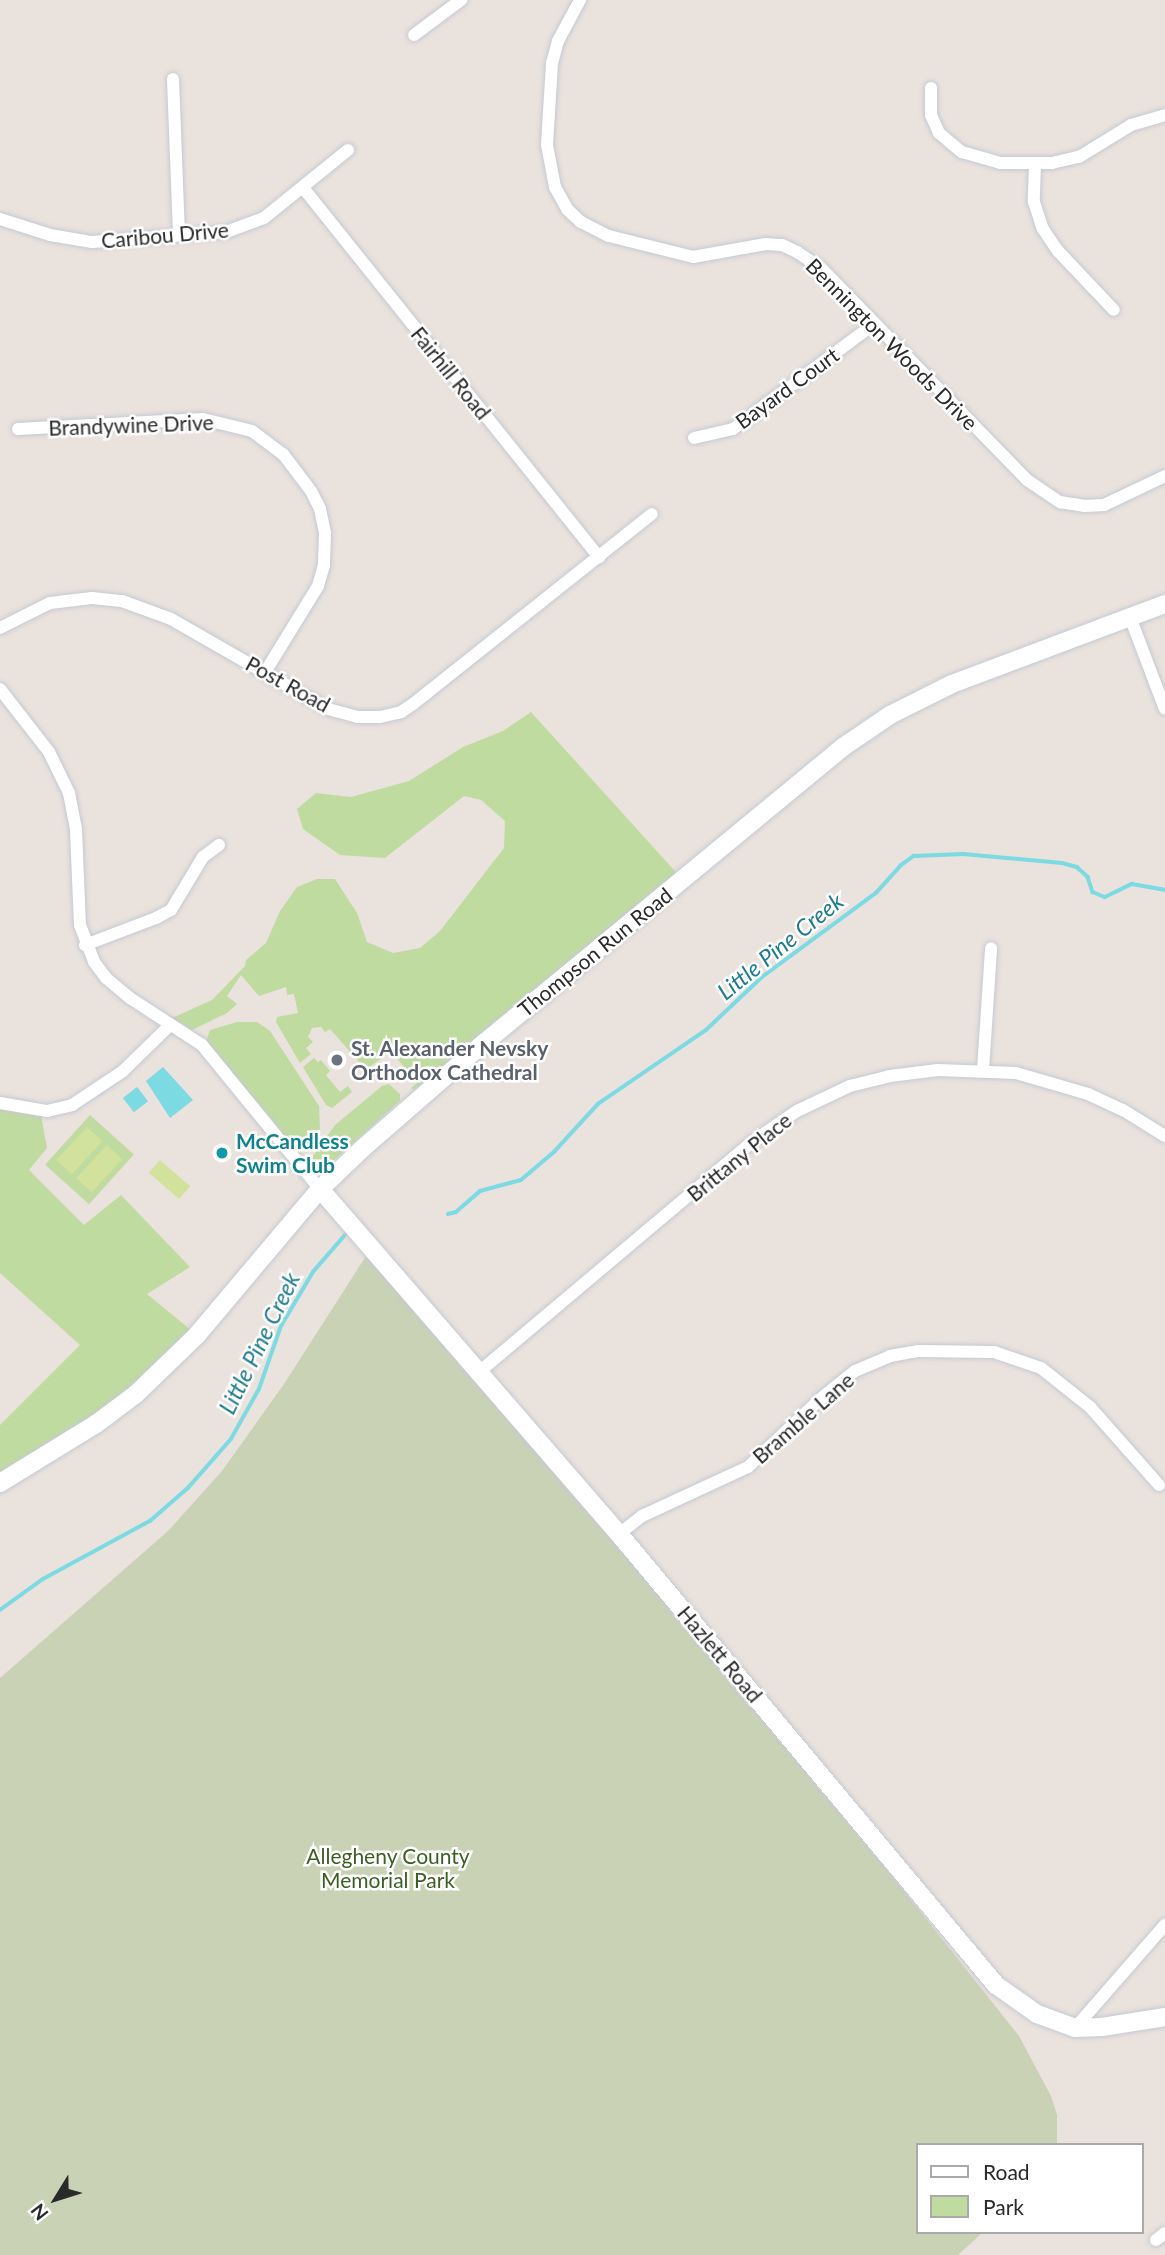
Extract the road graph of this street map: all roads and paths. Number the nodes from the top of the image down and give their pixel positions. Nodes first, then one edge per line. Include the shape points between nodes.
1 (461, 0) edge
2 (580, 0) edge
3 (414, 35) dead end
4 (173, 79) dead end
5 (932, 88) dead end
6 (1165, 115) edge
7 (348, 150) dead end
8 (1035, 164) junction
9 (303, 189) junction
10 (0, 219) edge
11 (179, 235) junction
12 (1114, 310) dead end
13 (874, 324) junction
14 (18, 429) dead end
15 (694, 438) dead end
16 (1165, 476) edge
17 (652, 514) dead end
18 (599, 557) junction
19 (1165, 604) edge
20 (1130, 617) junction
21 (0, 628) edge
22 (265, 673) junction
23 (0, 689) edge
24 (1165, 709) edge
25 (219, 845) dead end
26 (85, 945) junction
27 (991, 948) dead end
28 (169, 1026) junction
29 (983, 1070) junction
30 (0, 1103) edge
31 (1165, 1136) edge
32 (320, 1189) junction
33 (479, 1373) junction
34 (0, 1483) edge
35 (1159, 1485) dead end
36 (619, 1534) junction
37 (1165, 1925) edge
38 (1165, 2017) edge
39 (1075, 2028) junction

1 - 3 street
2 - 13 street, Bennington Woods Drive via 558,41 548,96 549,166 568,210 599,232 681,255 716,255 766,244 789,248 822,269
4 - 11 street
5 - 8 street via 933,121 954,147 980,159
6 - 8 street via 1131,125 1079,157
7 - 9 street, Caribou Drive
8 - 12 street via 1034,202 1043,229
9 - 11 street, Caribou Drive via 251,224 226,232
9 - 18 street, Fairhill Road
10 - 11 street, Caribou Drive via 92,242
13 - 15 street, Bayard Court via 733,429
13 - 16 street, Bennington Woods Drive via 1027,480 1052,499 1104,505
14 - 22 street, Brandywine Drive via 203,419 252,431 283,454 320,509 324,565 318,586
17 - 18 street, Post Road
18 - 22 street, Post Road via 422,696 391,715 340,713
19 - 20 street, Thompson Run Road
20 - 24 street
20 - 32 street, Thompson Run Road via 952,684 864,732 484,1043
21 - 22 street, Post Road via 50,603 79,598 122,601 158,612
23 - 26 street via 48,752 69,793 76,830 78,913
25 - 26 street via 196,867 171,909
26 - 28 street via 112,984
27 - 29 street
28 - 30 street via 123,1072 72,1105 47,1111
28 - 32 street via 202,1045
29 - 31 street, Brittany Place via 1016,1073 1079,1090
29 - 33 street, Brittany Place via 878,1078 797,1111 752,1142
32 - 33 street, Hazlett Road
32 - 34 street, Thompson Run Road via 218,1311 156,1376 96,1424
33 - 36 street, Hazlett Road
35 - 36 street, Bramble Lane via 1090,1407 1041,1368 994,1352 919,1351 890,1356 855,1371 748,1467 642,1516
36 - 39 street, Hazlett Road via 982,1971 1022,2005
37 - 39 street
38 - 39 street, Hazlett Road

